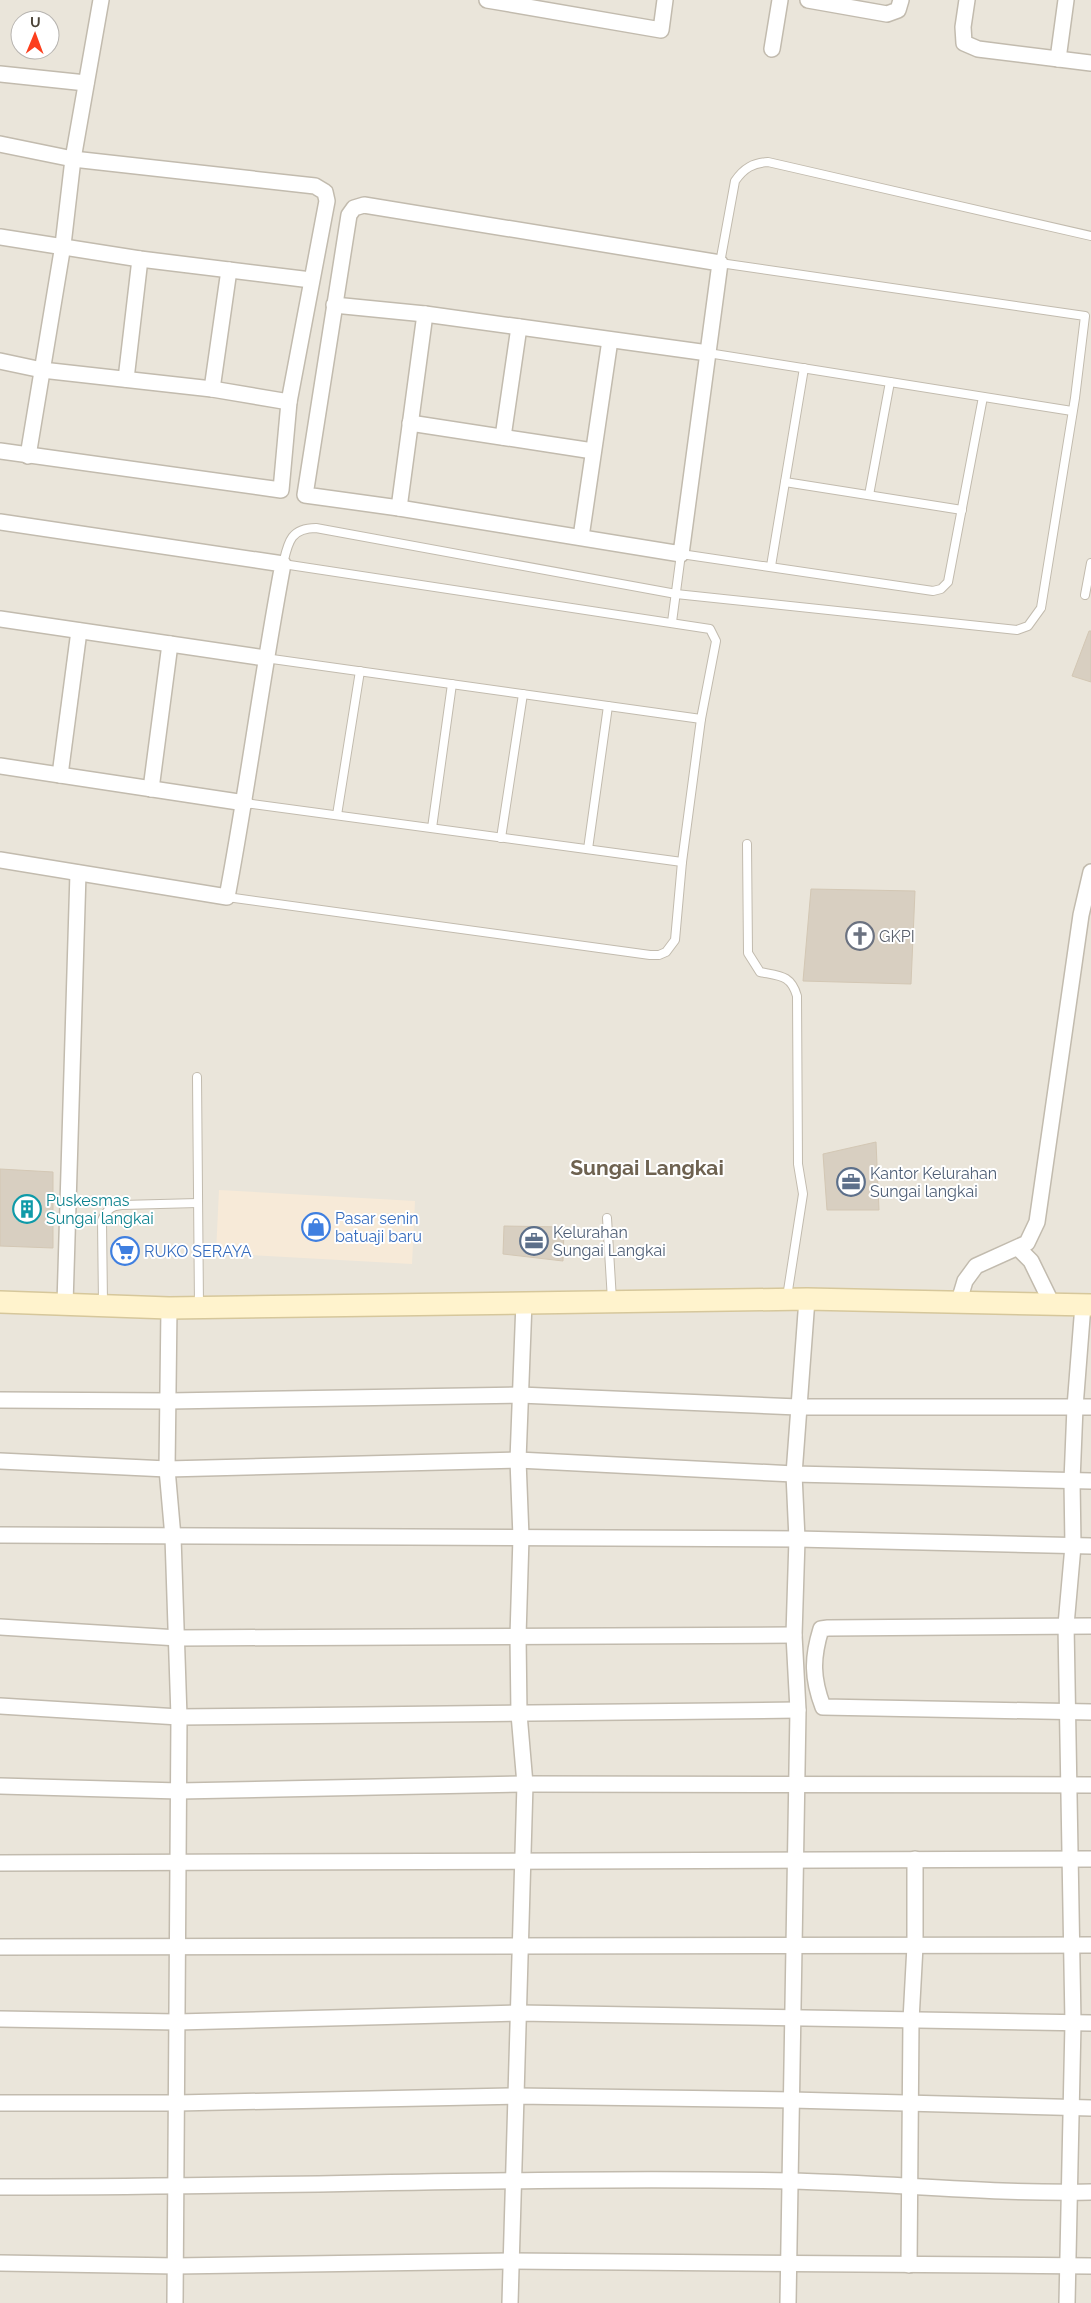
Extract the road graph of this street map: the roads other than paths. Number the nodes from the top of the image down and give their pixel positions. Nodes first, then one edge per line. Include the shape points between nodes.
1 (101, 0) edge
2 (487, 0) edge
3 (665, 0) edge
4 (780, 0) edge
5 (808, 0) edge
6 (900, 0) edge
7 (967, 0) edge
8 (1066, 0) edge
9 (772, 49) dead end
10 (1058, 59) junction
11 (1091, 63) edge
12 (0, 74) edge
13 (86, 84) junction
14 (0, 144) edge
15 (73, 159) junction
16 (1091, 236) edge
17 (0, 237) edge
18 (63, 245) junction
19 (140, 259) junction
20 (720, 263) junction
21 (229, 270) junction
22 (310, 280) junction
23 (334, 305) junction
24 (425, 314) junction
25 (519, 327) junction
26 (610, 340) junction
27 (708, 353) junction
28 (0, 361) edge
29 (804, 368) junction
30 (42, 370) junction
31 (126, 379) junction
32 (890, 382) junction
33 (212, 389) junction
34 (983, 397) junction
35 (288, 402) junction
36 (1072, 411) junction
37 (410, 423) junction
38 (502, 437) junction
39 (0, 451) edge
40 (593, 451) junction
41 (28, 456) junction
42 (785, 482) junction
43 (869, 495) junction
44 (399, 508) junction
45 (962, 510) junction
46 (0, 522) edge
47 (581, 537) junction
48 (681, 554) junction
49 (1091, 563) edge
50 (283, 564) junction
51 (771, 566) junction
52 (676, 594) junction
53 (1085, 595) dead end
54 (0, 619) edge
55 (672, 622) junction
56 (78, 631) junction
57 (170, 644) junction
58 (265, 658) junction
59 (360, 671) junction
60 (452, 684) junction
61 (523, 694) junction
62 (608, 706) junction
63 (701, 719) junction
64 (0, 766) edge
65 (60, 775) junction
66 (151, 789) junction
67 (245, 803) junction
68 (337, 815) junction
69 (432, 828) junction
70 (501, 838) junction
71 (746, 844) dead end
72 (588, 849) junction
73 (0, 860) edge
74 (682, 862) junction
75 (1091, 872) edge
76 (78, 873) junction
77 (227, 897) junction
78 (197, 1077) dead end
79 (198, 1203) junction
80 (607, 1218) dead end
81 (1018, 1248) junction
82 (797, 1299) junction
83 (958, 1301) junction
84 (0, 1302) edge
85 (524, 1302) junction
86 (612, 1302) junction
87 (65, 1304) junction
88 (1052, 1304) junction
89 (1087, 1305) edge
90 (102, 1306) junction
91 (199, 1307) junction
92 (169, 1308) junction
93 (520, 1396) junction
94 (0, 1400) edge
95 (169, 1401) junction
96 (798, 1407) junction
97 (1075, 1407) junction
98 (1091, 1407) edge
99 (518, 1460) junction
100 (0, 1461) edge
101 (167, 1469) junction
102 (794, 1474) junction
103 (1072, 1481) junction
104 (1091, 1481) edge
105 (0, 1535) edge
106 (173, 1537) junction
107 (521, 1537) junction
108 (797, 1539) junction
109 (1074, 1546) junction
110 (1091, 1546) edge
111 (1066, 1626) junction
112 (1091, 1626) edge
113 (0, 1627) edge
114 (794, 1634) junction
115 (518, 1636) junction
116 (178, 1638) junction
117 (0, 1706) edge
118 (798, 1710) junction
119 (1068, 1712) junction
120 (1091, 1712) edge
121 (519, 1714) junction
122 (180, 1717) junction
123 (525, 1784) junction
124 (797, 1784) junction
125 (1068, 1785) junction
126 (1091, 1785) edge
127 (0, 1786) edge
128 (179, 1791) junction
129 (1069, 1859) junction
130 (1091, 1859) edge
131 (796, 1860) junction
132 (915, 1860) junction
133 (523, 1861) junction
134 (178, 1862) junction
135 (0, 1863) edge
136 (1091, 1945) edge
137 (521, 1946) junction
138 (794, 1946) junction
139 (915, 1946) junction
140 (1072, 1946) junction
141 (0, 1947) edge
142 (178, 1947) junction
143 (519, 2014) junction
144 (0, 2018) edge
145 (793, 2018) junction
146 (911, 2020) junction
147 (177, 2022) junction
148 (1091, 2023) edge
149 (1073, 2024) junction
150 (516, 2096) junction
151 (792, 2100) junction
152 (0, 2103) edge
153 (177, 2103) junction
154 (910, 2104) junction
155 (1091, 2108) edge
156 (1071, 2109) junction
157 (514, 2181) junction
158 (790, 2181) junction
159 (910, 2186) junction
160 (0, 2188) edge
161 (176, 2188) junction
162 (1069, 2192) junction
163 (1091, 2192) edge
164 (512, 2261) junction
165 (0, 2262) edge
166 (789, 2265) junction
167 (909, 2265) junction
168 (176, 2266) junction
169 (1068, 2266) junction
170 (1091, 2266) edge
171 (175, 2303) edge
172 (510, 2303) edge
173 (788, 2303) edge
174 (1067, 2303) edge

1 - 13 street
2 - 3 street via 661,30
4 - 9 street
5 - 6 street via 887,14 898,10
7 - 10 street via 962,27 964,43 978,49
8 - 10 street
10 - 11 street
12 - 13 street
13 - 15 street
14 - 15 street
15 - 18 street
15 - 22 street via 321,188 327,200
16 - 20 lane via 768,162 749,166 735,181
17 - 18 street
18 - 19 street
18 - 30 street
19 - 21 street
19 - 31 street
20 - 23 street via 364,205 354,208 349,215
20 - 27 street
20 - 36 lane via 1085,316
21 - 22 street
21 - 33 street
22 - 35 street
23 - 24 street
23 - 44 street via 305,495
24 - 25 street
24 - 37 street
25 - 26 street
25 - 38 street
26 - 27 street
26 - 40 street
27 - 29 lane
27 - 48 street
28 - 30 street
29 - 32 lane
29 - 42 lane
30 - 31 street
30 - 41 street
31 - 33 street
32 - 34 lane
32 - 43 lane
33 - 35 street
34 - 36 lane
34 - 45 lane
35 - 41 street via 281,490
36 - 52 lane via 1040,608 1028,626 1005,630
37 - 38 street
37 - 44 street
38 - 40 street
39 - 41 street
40 - 47 street
42 - 43 lane
42 - 51 lane
43 - 45 lane
44 - 47 street
45 - 51 lane via 948,582 941,589
46 - 50 street
47 - 48 street
48 - 51 lane
48 - 52 lane
49 - 53 lane
50 - 52 lane via 293,536 308,528 316,528
50 - 55 lane
50 - 58 street
52 - 55 lane
54 - 56 street
55 - 63 lane via 705,627 716,637
56 - 57 street
56 - 65 street
57 - 58 street
57 - 66 street
58 - 59 lane
58 - 67 street
59 - 60 lane
59 - 68 lane
60 - 61 lane
60 - 69 lane
61 - 62 lane
61 - 70 lane
62 - 63 lane
62 - 72 lane
63 - 74 lane
64 - 65 street
65 - 66 street
66 - 67 street
67 - 68 lane
67 - 77 street
68 - 69 lane
69 - 70 lane
70 - 72 lane
71 - 82 lane via 748,952 760,972 785,977 793,985 796,996 798,1164 803,1194
72 - 74 lane
73 - 76 street
74 - 77 lane via 675,940 666,952 659,955
75 - 81 street via 1080,915 1037,1222 1027,1243
76 - 77 street
76 - 87 street
78 - 79 lane
79 - 90 lane via 122,1205 107,1210 102,1220
79 - 91 lane
80 - 86 lane
81 - 83 street via 976,1266 965,1281
81 - 88 street via 1031,1261
82 - 83 street
82 - 86 street
82 - 96 street
83 - 88 street
84 - 87 street
85 - 86 street
85 - 91 street
85 - 93 street
87 - 90 street
88 - 89 street
89 - 97 street
90 - 92 street
91 - 92 street
92 - 95 street
93 - 95 street
93 - 96 street
93 - 99 street
94 - 95 street
95 - 101 street
96 - 97 street
96 - 102 street
97 - 98 street
97 - 103 street
99 - 101 street
99 - 102 street
99 - 107 street
100 - 101 street
101 - 106 street
102 - 103 street
102 - 108 street
103 - 104 street
103 - 109 street
105 - 106 street
106 - 107 street
106 - 116 street
107 - 108 street
107 - 115 street
108 - 109 street
108 - 114 street
109 - 110 street
109 - 111 street
111 - 112 street
111 - 119 street
111 - 119 street via 828,1628 821,1629 814,1654 815,1687 823,1707
113 - 116 street
114 - 115 street
114 - 118 street
115 - 116 street
115 - 121 street
116 - 122 street
117 - 122 street
118 - 121 street
118 - 124 street
119 - 120 street
119 - 125 street
121 - 122 street
121 - 123 street
122 - 128 street
123 - 124 street
123 - 128 street
123 - 133 street
124 - 125 street
124 - 131 street
125 - 126 street
125 - 129 street
127 - 128 street
128 - 134 street
129 - 130 street
129 - 132 street
129 - 140 street
131 - 132 street
131 - 133 street
131 - 138 street
132 - 139 street
133 - 134 street
133 - 137 street
134 - 135 street
134 - 142 street
136 - 140 street
137 - 138 street
137 - 142 street
137 - 143 street
138 - 139 street
138 - 145 street
139 - 140 street
139 - 146 street
140 - 149 street
141 - 142 street
142 - 147 street
143 - 145 street
143 - 147 street
143 - 150 street
144 - 147 street
145 - 146 street
145 - 151 street
146 - 149 street
146 - 154 street
147 - 153 street
148 - 149 street
149 - 156 street
150 - 151 street
150 - 153 street
150 - 157 street
151 - 154 street
151 - 158 street
152 - 153 street
153 - 161 street
154 - 156 street
154 - 159 street
155 - 156 street
156 - 162 street
157 - 158 street
157 - 161 street
157 - 164 street
158 - 159 street
158 - 166 street
159 - 162 street
159 - 167 street
160 - 161 street
161 - 168 street
162 - 163 street
162 - 169 street
164 - 166 street
164 - 168 street
164 - 172 street
165 - 168 street
166 - 167 street
166 - 173 street
167 - 169 street
168 - 171 street
169 - 170 street
169 - 174 street

